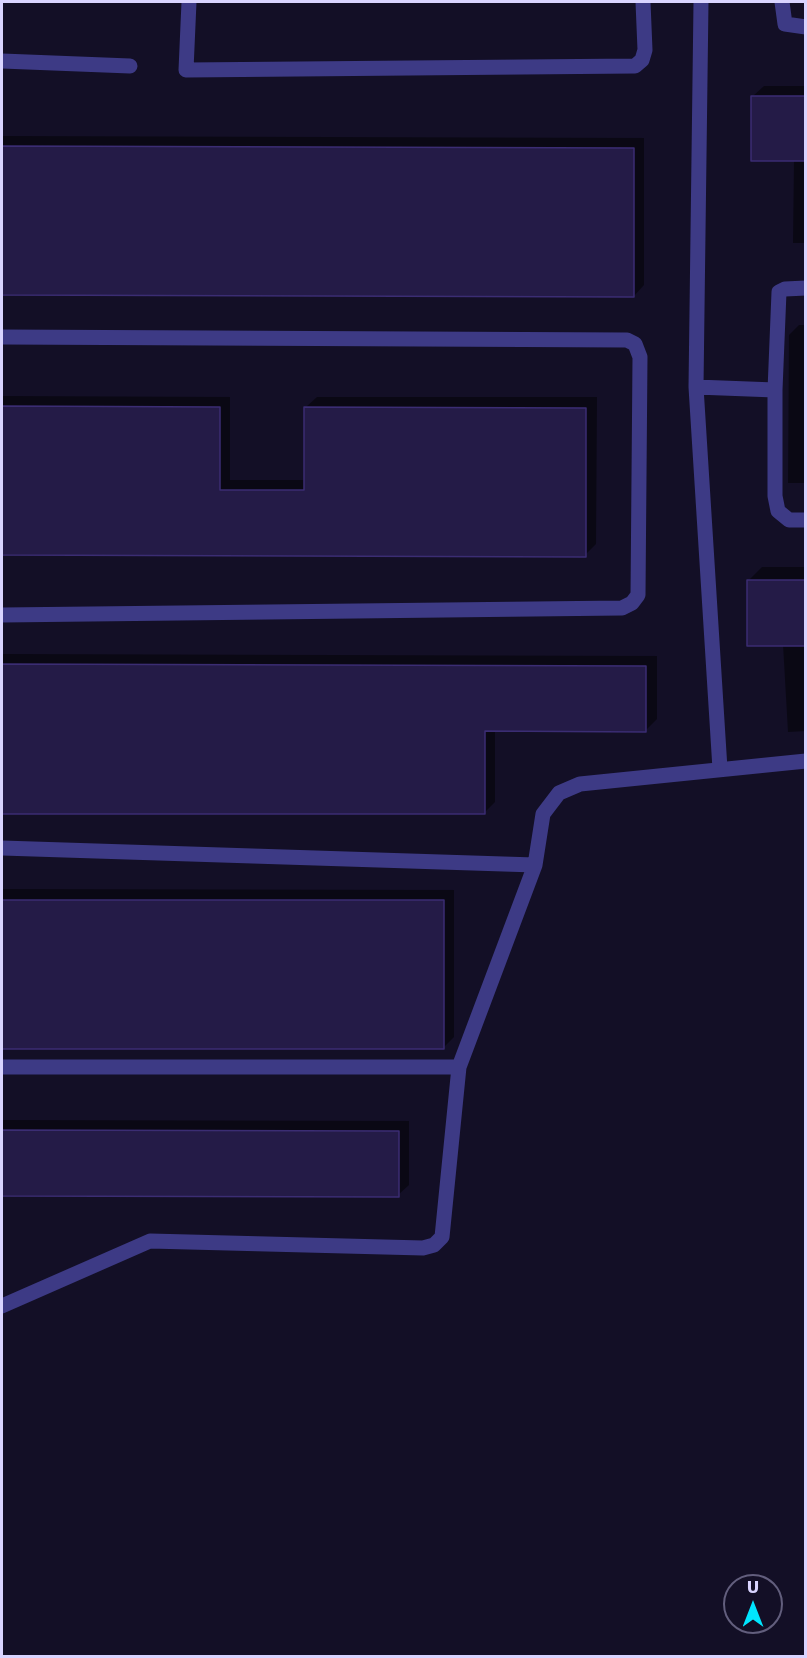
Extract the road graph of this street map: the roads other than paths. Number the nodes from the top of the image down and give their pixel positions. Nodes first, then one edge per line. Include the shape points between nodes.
1 (189, 2) edge
2 (643, 2) edge
3 (701, 2) edge
4 (782, 2) edge
5 (806, 27) edge
6 (2, 61) edge
7 (130, 66) dead end
8 (806, 288) edge
9 (2, 337) edge
10 (696, 387) junction
11 (775, 390) junction
12 (806, 520) edge
13 (2, 615) edge
14 (806, 761) edge
15 (720, 769) junction
16 (2, 848) edge
17 (535, 865) junction
18 (2, 1067) edge
19 (459, 1067) junction
20 (2, 1306) edge

1 - 2 street via 186,70 635,66 645,50
3 - 10 street
4 - 5 street via 784,24
6 - 7 street
8 - 11 street via 779,292
9 - 13 street via 627,340 635,345 640,369 638,595 622,608
10 - 11 street
10 - 15 street
11 - 12 street via 778,511 789,519
14 - 15 street
15 - 17 street via 580,784 559,793 543,814
16 - 17 street
17 - 19 street
18 - 19 street
19 - 20 street via 442,1237 434,1245 423,1248 150,1241

